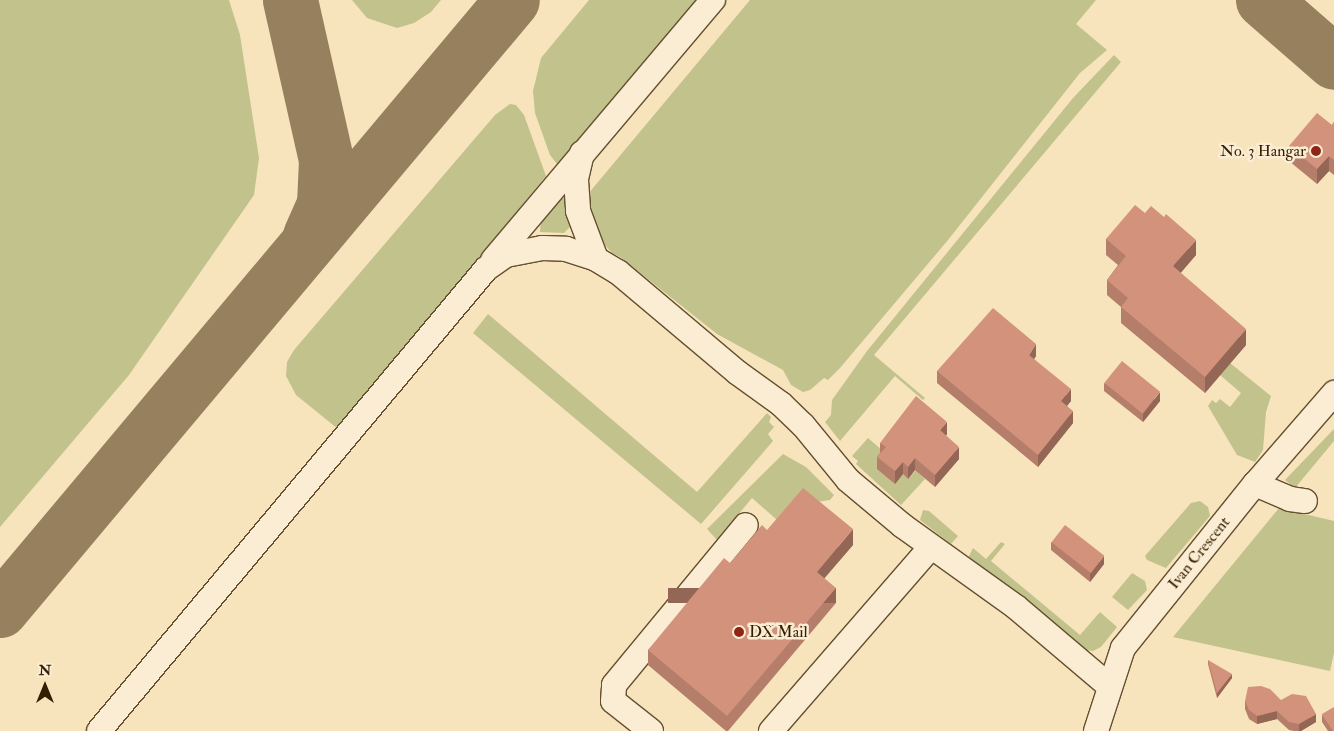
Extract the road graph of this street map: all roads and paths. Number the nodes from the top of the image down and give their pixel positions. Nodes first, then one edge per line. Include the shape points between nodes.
1 (713, 0) edge
2 (582, 154) junction
3 (596, 259) junction
4 (486, 269) junction
5 (1334, 393) edge
6 (1255, 484) junction
7 (1305, 501) dead end
8 (746, 525) dead end
9 (930, 548) junction
10 (1108, 685) junction
11 (99, 731) edge
12 (651, 731) edge
13 (771, 731) edge
14 (1096, 731) edge

1 - 2 street
2 - 3 street via 576,180 578,210
2 - 4 street
3 - 4 street via 566,249 542,248 506,255
3 - 9 street via 618,272 738,373 781,404 803,424 848,480
4 - 11 street
5 - 6 street, Ivan Crescent
6 - 7 street via 1290,499
6 - 10 street, Ivan Crescent via 1133,634 1123,648
8 - 12 street via 614,685 613,701
9 - 10 street via 1016,607
9 - 13 street
10 - 14 street, Ivan Crescent

